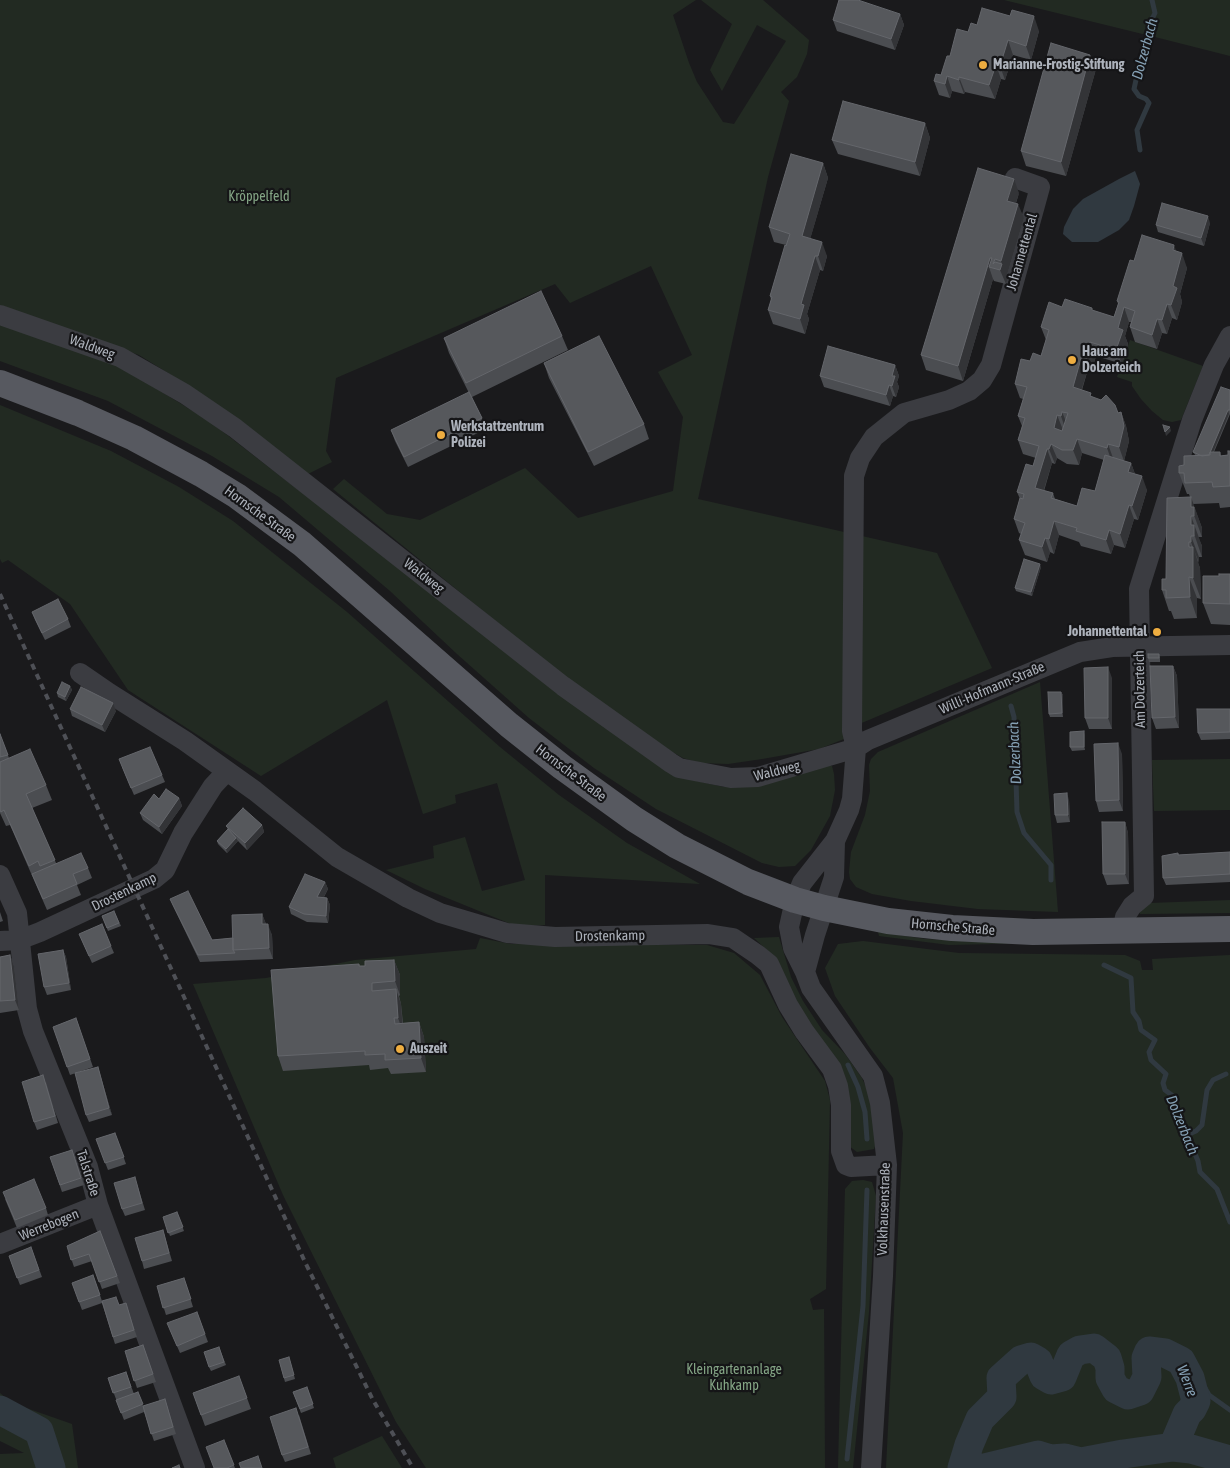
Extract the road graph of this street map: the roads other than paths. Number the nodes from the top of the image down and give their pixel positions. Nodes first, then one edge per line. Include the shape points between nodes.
1 (1015, 178) edge
2 (0, 314) edge
3 (1230, 336) edge
4 (0, 383) edge
5 (1230, 645) edge
6 (1139, 646) junction
7 (80, 673) dead end
8 (856, 748) junction
9 (227, 771) junction
10 (835, 841) junction
11 (0, 875) edge
12 (795, 900) junction
13 (824, 908) junction
14 (1230, 929) edge
15 (1122, 931) junction
16 (10, 940) edge
17 (805, 972) junction
18 (887, 1165) junction
19 (98, 1205) junction
20 (0, 1244) edge
21 (195, 1468) edge
22 (871, 1468) edge

1 - 8 street, Johannettental via 1040,187 991,365 982,380 969,391 904,413 874,437 860,458 854,476 852,731
2 - 8 street, Waldweg via 120,357 235,428 563,686 679,768 731,778 758,777
3 - 6 street, Am Dolzerteich via 1192,420 1140,584
4 - 12 main road, Hornsche Straße via 134,438 237,496 302,544 509,725 595,791 677,846 748,882
5 - 6 street, Willi-Hofmann-Straße
6 - 8 street, Willi-Hofmann-Straße via 1099,648 1072,655 868,740
6 - 15 street, Am Dolzerteich via 1144,896 1125,917
7 - 9 street, Drostenkamp
8 - 10 street via 852,799
9 - 16 street, Drostenkamp via 213,786 183,833 165,870 154,879
9 - 18 street, Drostenkamp via 336,857 440,913 507,933 546,936 708,934 733,938 769,964 804,1031 832,1069 841,1105 841,1151 846,1165
10 - 12 street via 802,883
10 - 13 street via 834,877
11 - 16 street, Talstraße via 17,913
12 - 13 main road, Hornsche Straße
12 - 17 street, Volkhausenstraße via 789,927 793,948
13 - 15 main road, Hornsche Straße via 888,921 959,929
13 - 17 street
14 - 15 main road, Hornsche Straße
16 - 19 street, Talstraße via 33,1031 88,1167
17 - 18 street, Volkhausenstraße via 811,988 873,1076 880,1103
18 - 22 street, Volkhausenstraße
19 - 20 street, Werrebogen
19 - 21 street, Talstraße

